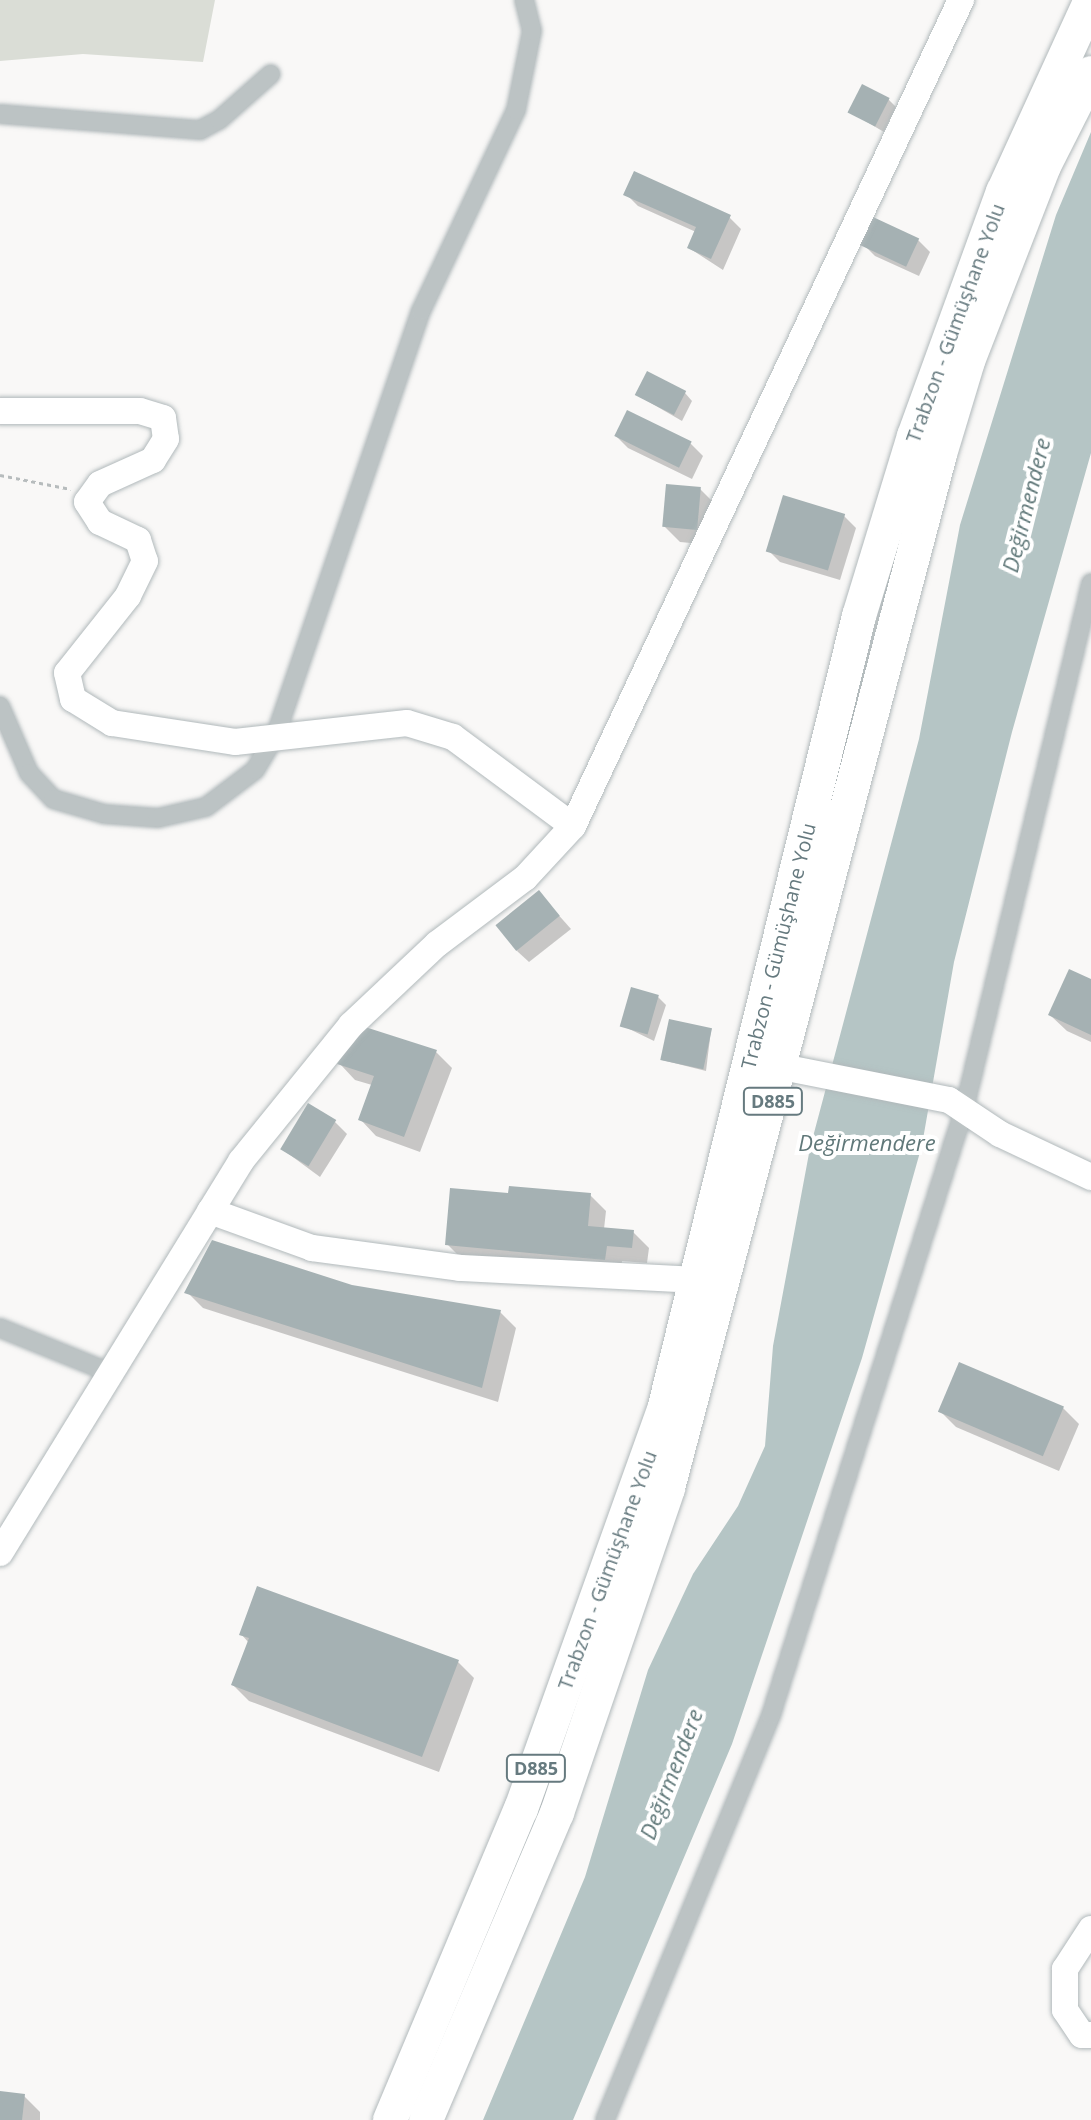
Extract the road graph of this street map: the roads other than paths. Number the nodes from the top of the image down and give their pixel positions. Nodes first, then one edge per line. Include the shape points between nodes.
1 (524, 0) edge
2 (961, 0) edge
3 (1091, 0) edge
4 (1091, 73) edge
5 (271, 74) dead end
6 (0, 114) edge
7 (0, 411) edge
8 (1091, 583) edge
9 (0, 706) edge
10 (275, 737) junction
11 (573, 826) junction
12 (794, 1069) junction
13 (957, 1105) junction
14 (1091, 1177) edge
15 (210, 1211) junction
16 (695, 1280) junction
17 (0, 1328) edge
18 (111, 1373) junction
19 (0, 1553) edge
20 (1091, 1929) edge
21 (1091, 2035) edge
22 (390, 2120) edge
23 (426, 2120) edge
24 (605, 2120) edge

1 - 10 street via 532,31 516,110 421,311
2 - 11 street
3 - 16 highway, Trabzon - Gümüşhane Yolu / D885 via 1003,192 877,556
4 - 12 highway, Trabzon - Gümüşhane Yolu / D885 via 1044,166 968,361 876,684
5 - 6 street via 200,130
7 - 10 street via 140,411 163,418 166,439 153,460 100,484 87,502 100,522 138,540 145,561 128,596 67,673 73,699 112,723 235,742
8 - 13 street
9 - 10 street via 29,773 53,799 104,814 158,818 206,807 255,770
10 - 11 street via 407,723 453,737
11 - 15 street via 525,878 437,944 351,1025 241,1161
12 - 13 street
12 - 23 highway, Trabzon - Gümüşhane Yolu / D885 via 658,1517 557,1813
13 - 14 street via 1000,1134
13 - 24 street via 771,1715
15 - 16 street via 312,1248 460,1268
15 - 18 street
16 - 22 highway, Trabzon - Gümüşhane Yolu / D885 via 664,1410 527,1794
17 - 18 street
18 - 19 street
20 - 21 street via 1065,1969 1065,2010 1082,2035

